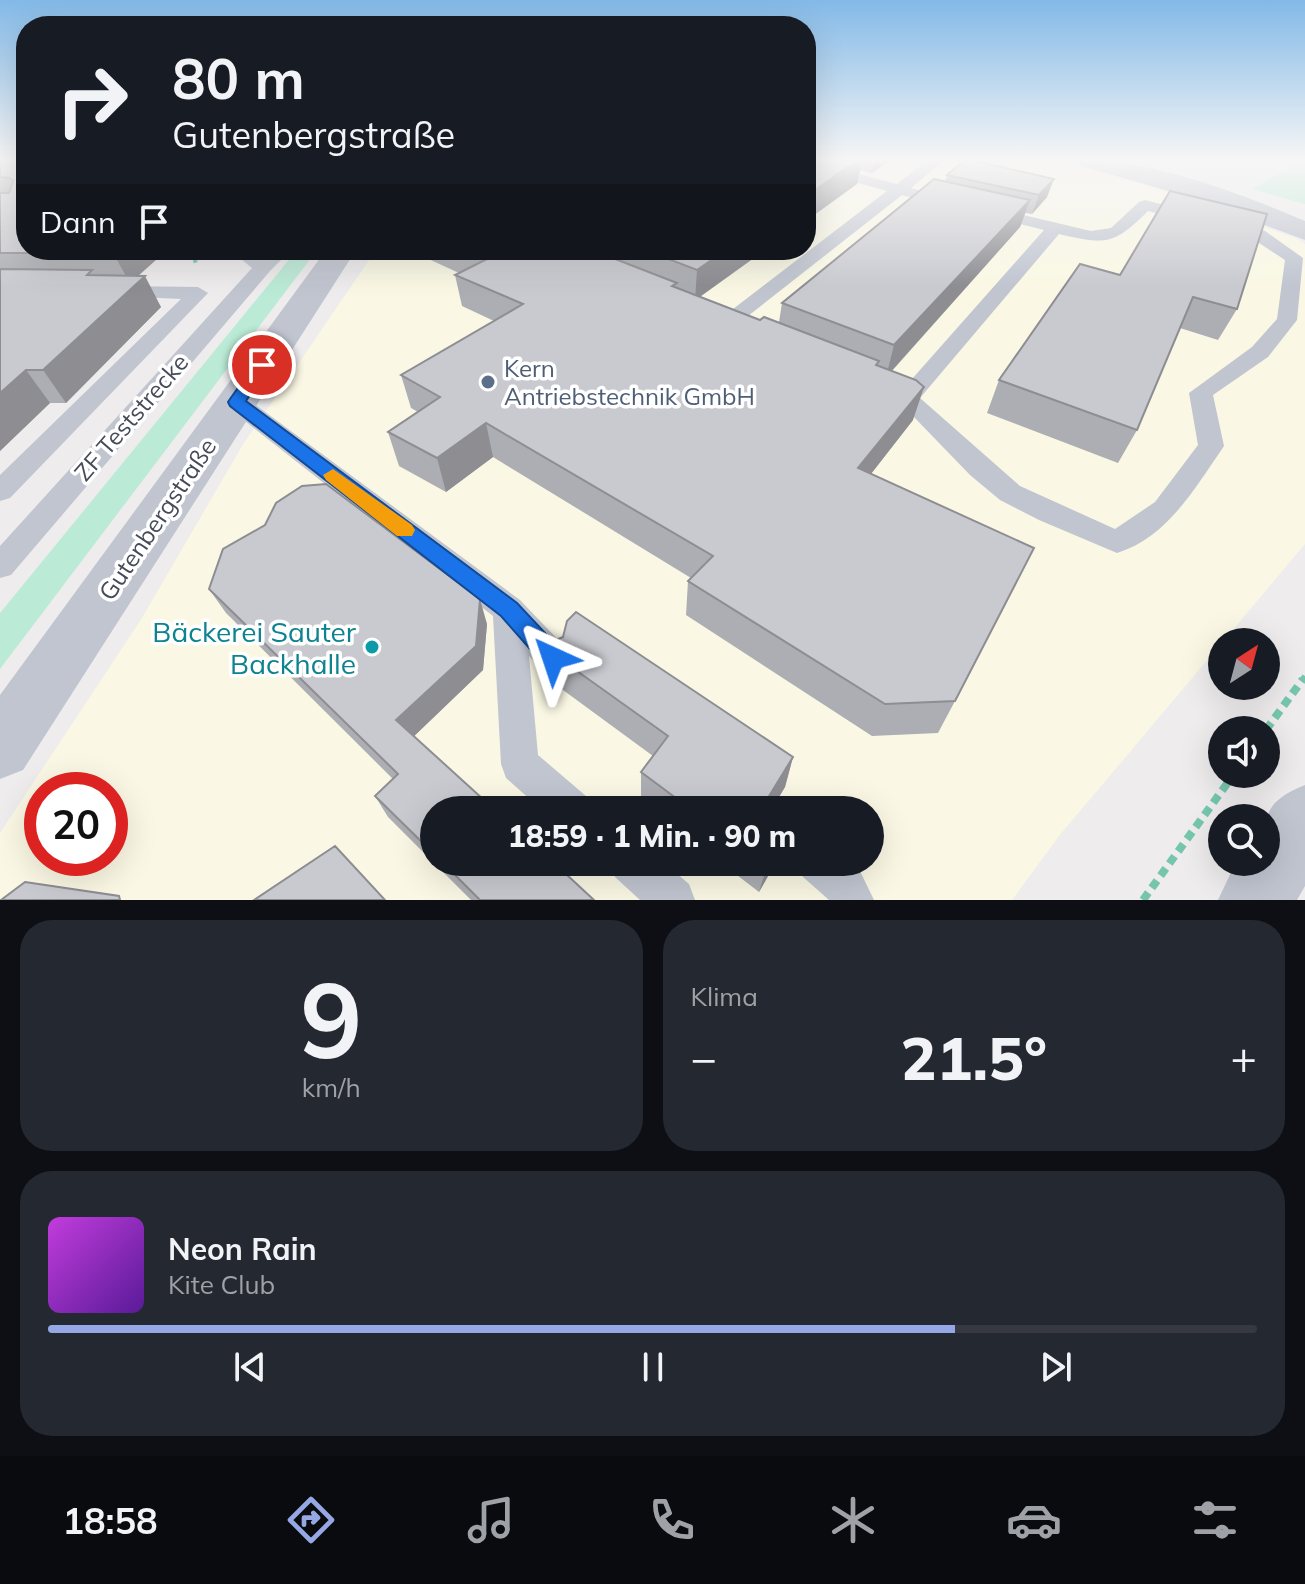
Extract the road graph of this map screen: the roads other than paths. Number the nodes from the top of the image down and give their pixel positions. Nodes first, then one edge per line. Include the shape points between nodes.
1 (883, 202) edge
2 (943, 202) edge
3 (1232, 202) edge
4 (1055, 228) junction
5 (1305, 231) edge
6 (816, 250) edge
7 (253, 260) edge
8 (271, 260) edge
9 (334, 260) edge
10 (803, 260) edge
11 (263, 267) junction
12 (107, 292) edge
13 (755, 335) edge
14 (866, 381) edge
15 (908, 398) junction
16 (236, 402) junction
17 (0, 491) edge
18 (0, 566) edge
19 (509, 610) junction
20 (553, 658) edge
21 (17, 699) edge
22 (0, 748) edge
23 (556, 796) edge
24 (1305, 820) edge
25 (646, 876) edge
26 (836, 876) edge
27 (673, 900) edge
28 (852, 900) edge
29 (1255, 900) edge

1 - 6 lane
2 - 4 lane
3 - 5 street
4 - 15 lane
4 - 15 lane via 1091,236 1116,233 1145,205 1259,235 1294,258 1287,320 1260,352 1201,393 1211,446 1165,509 1117,542 1009,493
7 - 11 lane
8 - 11 lane, ZF Teststrecke
9 - 16 street, Gutenbergstraße
10 - 13 lane via 720,320
11 - 18 lane, ZF Teststrecke
12 - 17 lane via 198,293
14 - 15 lane
16 - 19 lane
16 - 21 street, Gutenbergstraße
19 - 20 lane
19 - 23 lane via 520,764
21 - 22 street, Gutenbergstraße
24 - 29 street
25 - 27 lane
26 - 28 lane

